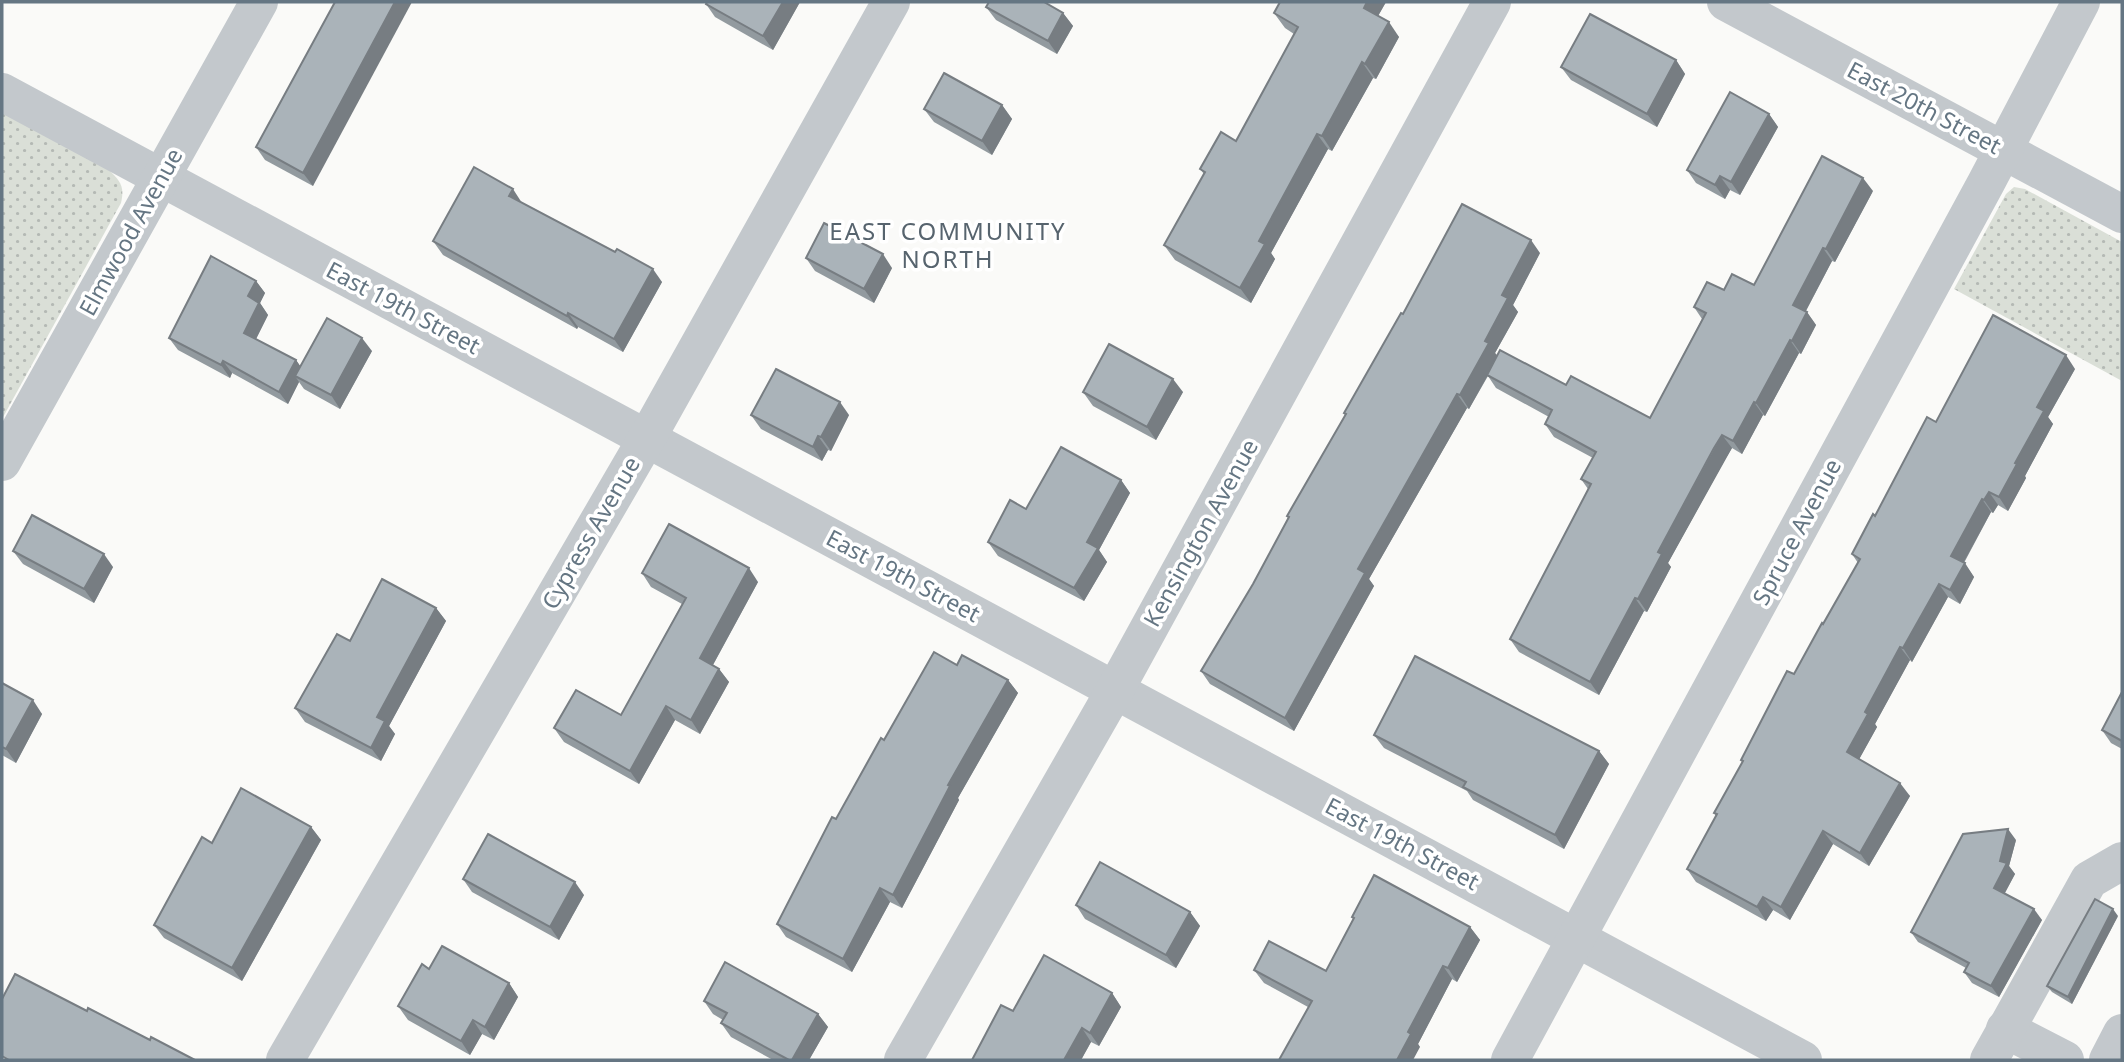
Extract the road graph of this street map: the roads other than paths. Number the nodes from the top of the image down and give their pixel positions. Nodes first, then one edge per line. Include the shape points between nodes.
1 (259, 2) edge
2 (891, 2) edge
3 (1492, 2) edge
4 (1726, 2) edge
5 (2081, 2) edge
6 (2, 92) edge
7 (2003, 150) junction
8 (161, 178) junction
9 (2122, 214) edge
10 (647, 438) junction
11 (2, 462) edge
12 (1115, 690) junction
13 (2122, 861) edge
14 (1577, 938) junction
15 (2122, 1034) edge
16 (1997, 1045) edge
17 (285, 1060) edge
18 (903, 1060) edge
19 (1510, 1060) edge
20 (1803, 1060) edge
21 (2065, 1060) edge
22 (2108, 1060) edge

1 - 8 street, Elmwood Avenue
2 - 10 street, Cypress Avenue
3 - 12 street, Kensington Avenue
4 - 7 street, East 20th Street
5 - 7 street, Spruce Avenue
6 - 8 street, East 19th Street
7 - 9 street, East 20th Street
7 - 14 street, Spruce Avenue
8 - 10 street, East 19th Street
8 - 11 street, Elmwood Avenue
10 - 12 street, East 19th Street
10 - 17 street, Cypress Avenue
12 - 14 street, East 19th Street
12 - 18 street, Kensington Avenue
13 - 16 street via 2089,880
14 - 19 street, Spruce Avenue
14 - 20 street, East 19th Street
15 - 22 street
16 - 21 street

